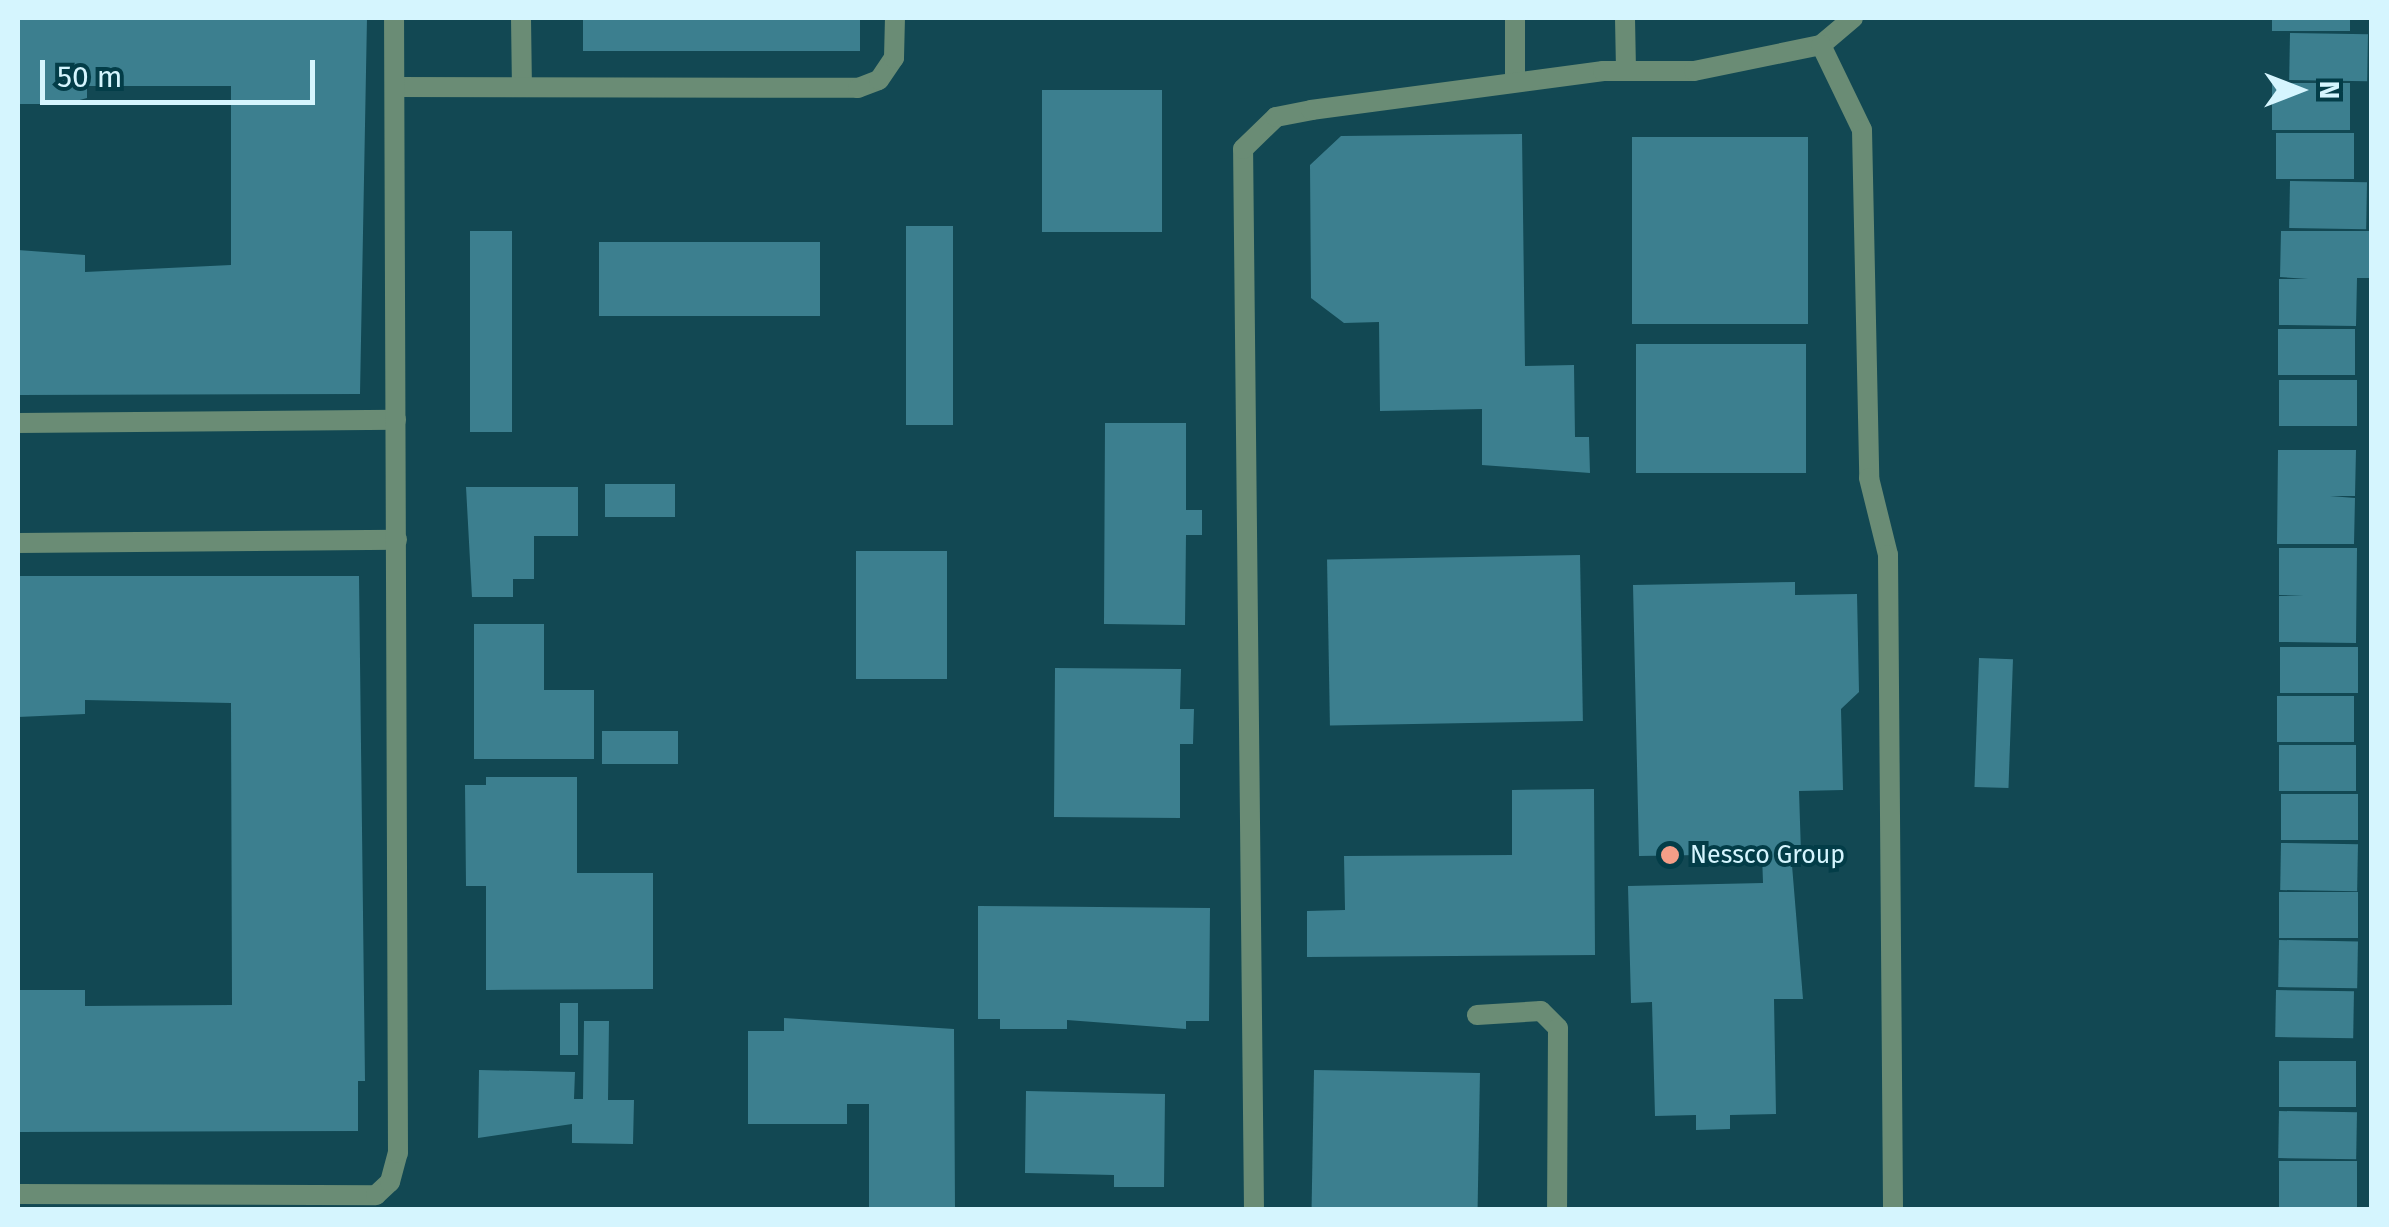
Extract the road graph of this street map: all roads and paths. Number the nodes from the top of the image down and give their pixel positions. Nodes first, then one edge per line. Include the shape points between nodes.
1 (394, 18) edge
2 (521, 18) edge
3 (894, 18) edge
4 (1516, 18) edge
5 (1626, 18) edge
6 (1853, 18) edge
7 (1821, 45) junction
8 (1626, 71) junction
9 (1515, 80) junction
10 (395, 87) junction
11 (522, 87) junction
12 (396, 420) junction
13 (18, 423) edge
14 (396, 540) junction
15 (18, 543) edge
16 (1477, 1016) dead end
17 (18, 1194) edge
18 (88, 1203) edge
19 (1254, 1210) edge
20 (1557, 1210) edge
21 (1893, 1210) edge

1 - 10 lane
2 - 11 lane
3 - 11 lane via 894,58 879,80 858,88
4 - 9 lane
5 - 8 lane
6 - 7 lane
7 - 8 lane via 1694,70
7 - 21 lane via 1862,130 1869,478 1888,555
8 - 9 lane
9 - 19 lane via 1276,117 1242,149
10 - 11 lane
10 - 12 lane
12 - 13 lane
12 - 14 lane
14 - 15 lane
14 - 18 lane via 398,1153 390,1182 376,1195
16 - 20 lane via 1541,1011 1558,1028
17 - 18 lane

